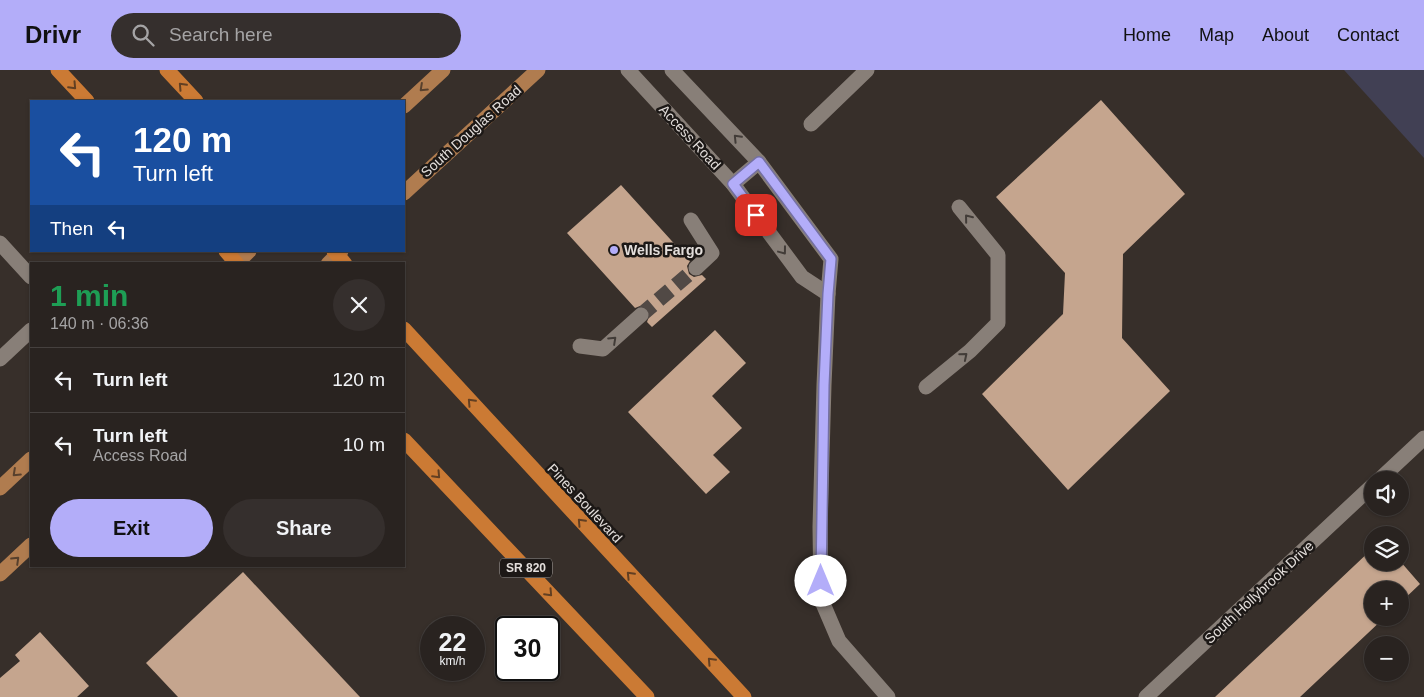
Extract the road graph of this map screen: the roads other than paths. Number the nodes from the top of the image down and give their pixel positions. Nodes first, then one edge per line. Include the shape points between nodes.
1 (58, 70) edge
2 (167, 70) edge
3 (443, 70) edge
4 (538, 70) edge
5 (628, 70) edge
6 (672, 70) edge
7 (867, 70) edge
8 (86, 100) edge
9 (195, 100) edge
10 (405, 105) edge
11 (811, 124) dead end
12 (759, 162) junction
13 (733, 184) junction
14 (405, 192) edge
15 (959, 207) dead end
16 (691, 220) dead end
17 (0, 243) edge
18 (227, 252) edge
19 (248, 252) edge
20 (236, 262) edge
21 (238, 262) edge
22 (696, 268) tunnel mouth
23 (30, 276) edge
24 (828, 294) junction
25 (641, 315) tunnel mouth
26 (30, 331) edge
27 (405, 331) edge
28 (580, 346) dead end
29 (0, 359) edge
30 (926, 387) dead end
31 (1424, 438) edge
32 (405, 441) edge
33 (30, 460) edge
34 (1389, 471) edge
35 (0, 488) edge
36 (1364, 493) edge
37 (30, 546) edge
38 (0, 574) edge
39 (647, 697) edge
40 (744, 697) edge
41 (888, 697) edge
42 (1146, 697) edge

1 -> 8 highway
9 -> 2 highway
3 -> 10 main road
4 - 14 main road, South Douglas Road
5 - 13 street, Access Road
12 -> 6 street
7 - 11 street
12 - 13 street
12 - 24 street via 831,259
13 -> 24 street, Access Road via 802,277
30 -> 15 street via 998,323 998,255
16 - 22 street via 712,253
17 - 23 street
18 - 20 highway
19 - 21 main road
24 - 41 street via 820,527 821,599 839,641
28 -> 25 street via 603,349
26 - 29 street
40 -> 27 highway, Pines Boulevard
31 - 34 street
32 -> 39 highway, SR 820
33 -> 35 main road
36 - 42 street, South Hollybrook Drive
38 -> 37 main road

